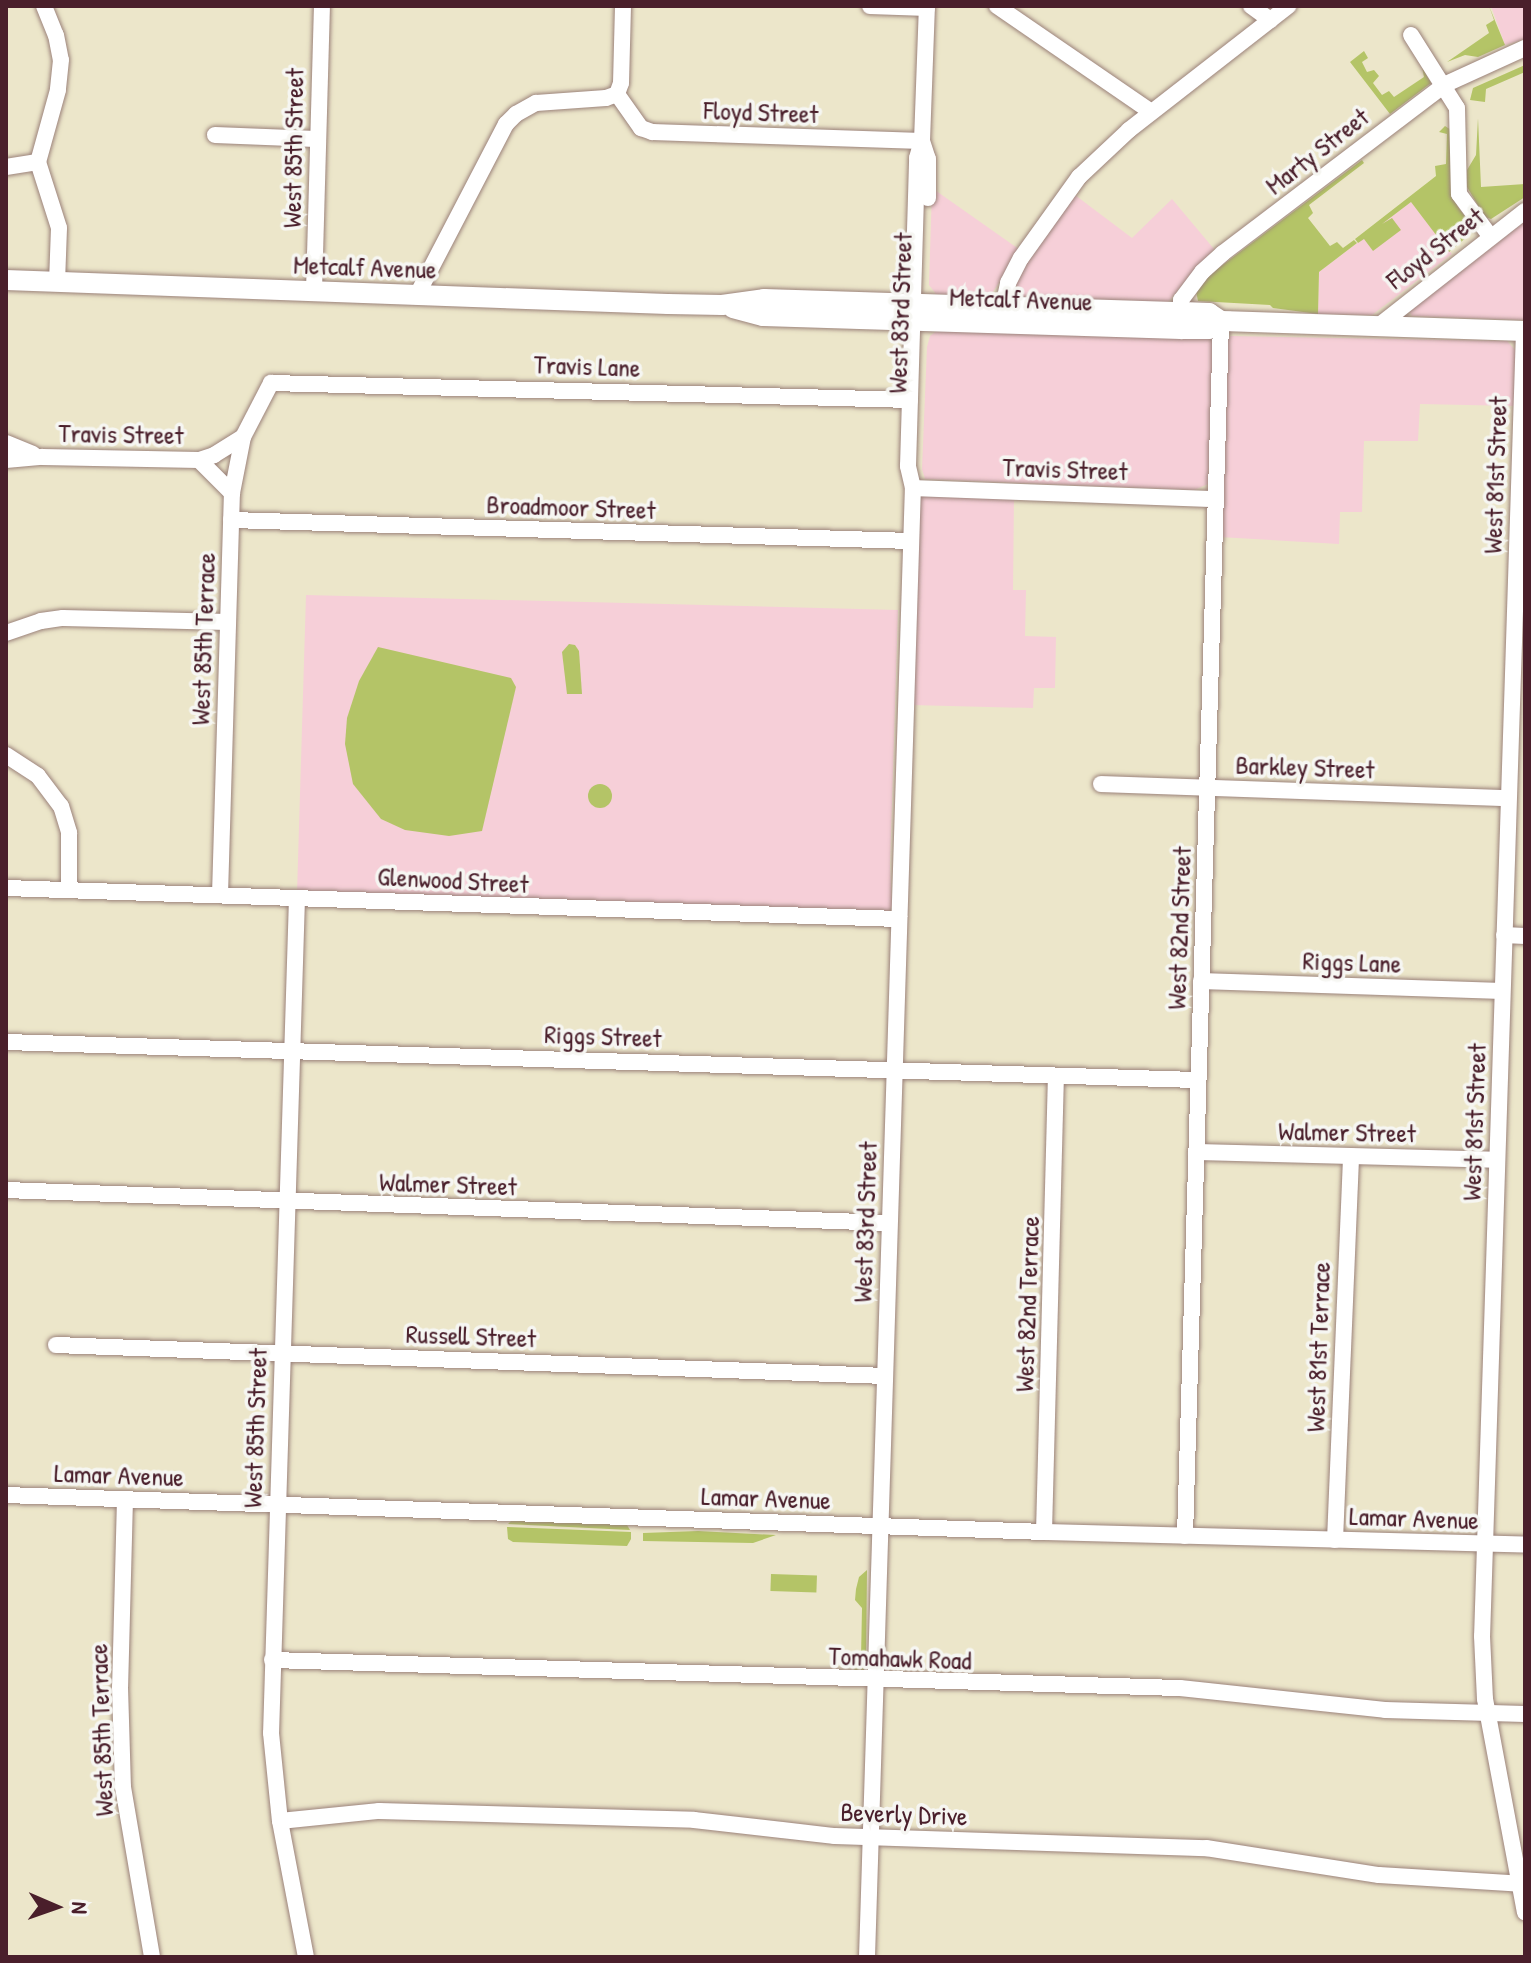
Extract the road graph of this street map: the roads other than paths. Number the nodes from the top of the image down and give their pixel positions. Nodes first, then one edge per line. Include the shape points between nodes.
1 (44, 6) edge
2 (322, 6) edge
3 (623, 6) edge
4 (870, 6) edge
5 (997, 6) edge
6 (1251, 6) edge
7 (1288, 6) edge
8 (927, 7) edge
9 (1270, 20) junction
10 (1411, 35) dead end
11 (1525, 48) edge
12 (1444, 85) junction
13 (617, 94) junction
14 (1151, 112) junction
15 (215, 135) dead end
16 (316, 139) junction
17 (922, 141) junction
18 (38, 162) junction
19 (6, 167) edge
20 (1525, 211) edge
21 (1490, 236) junction
22 (6, 280) edge
23 (57, 282) junction
24 (314, 291) junction
25 (417, 295) junction
26 (1003, 307) junction
27 (919, 313) junction
28 (1181, 321) junction
29 (1221, 321) junction
30 (1377, 327) junction
31 (1524, 331) edge
32 (266, 390) joint
33 (910, 400) junction
34 (243, 437) junction
35 (6, 443) edge
36 (42, 457) junction
37 (6, 460) edge
38 (199, 460) junction
39 (913, 488) junction
40 (232, 493) junction
41 (1216, 499) junction
42 (231, 520) junction
43 (910, 541) junction
44 (1520, 572) edge
45 (228, 622) junction
46 (6, 633) edge
47 (6, 755) edge
48 (1517, 755) edge
49 (1101, 784) dead end
50 (1207, 788) junction
51 (1508, 798) junction
52 (6, 888) edge
53 (69, 890) junction
54 (220, 895) junction
55 (297, 898) junction
56 (899, 919) junction
57 (1504, 935) junction
58 (1525, 936) edge
59 (1201, 981) junction
60 (1502, 991) junction
61 (6, 1042) edge
62 (290, 1051) junction
63 (893, 1071) junction
64 (1056, 1076) junction
65 (1198, 1080) junction
66 (1196, 1152) junction
67 (1351, 1156) junction
68 (1497, 1160) junction
69 (6, 1190) edge
70 (287, 1200) junction
71 (889, 1223) junction
72 (56, 1345) dead end
73 (282, 1353) junction
74 (884, 1376) junction
75 (6, 1495) edge
76 (125, 1499) junction
77 (277, 1505) junction
78 (879, 1526) junction
79 (1044, 1532) junction
80 (1185, 1536) junction
81 (1335, 1540) junction
82 (1485, 1544) junction
83 (1525, 1545) edge
84 (272, 1660) junction
85 (875, 1681) junction
86 (1487, 1714) junction
87 (1525, 1714) edge
88 (280, 1821) junction
89 (870, 1837) junction
90 (1522, 1884) edge
91 (1525, 1912) edge
92 (152, 1957) edge
93 (306, 1957) edge
94 (867, 1957) edge

1 - 18 street via 56,35 61,71
2 - 16 street, West 85th Street
3 - 13 street
4 - 8 street
5 - 14 street
6 - 9 street
7 - 9 street
8 - 17 street, West 83rd Street
9 - 14 street
10 - 12 street
11 - 12 street, Marty Street
12 - 21 street via 1457,108 1459,194
12 - 28 street, Marty Street via 1223,253 1181,300
13 - 17 street, Floyd Street via 641,128 652,132
13 - 25 street via 536,103 506,124
14 - 26 street via 1100,154 1064,195 1014,271
15 - 16 street
16 - 24 street, West 85th Street
17 - 27 street, West 83rd Street via 928,159
18 - 19 street
18 - 23 street via 59,228
20 - 21 street, Floyd Street
21 - 30 street, Floyd Street
22 - 23 main road, Metcalf Avenue
23 - 24 main road, Metcalf Avenue
24 - 25 main road, Metcalf Avenue
25 - 27 main road, Metcalf Avenue via 722,305 763,316
26 - 27 main road, Metcalf Avenue
26 - 28 main road, Metcalf Avenue
27 - 28 main road, Metcalf Avenue
27 - 33 street, West 83rd Street
27 - 39 street, West 83rd Street via 918,470
28 - 29 main road, Metcalf Avenue via 1209,313
29 - 30 main road, Metcalf Avenue
29 - 41 street, West 82nd Street
30 - 31 main road, Metcalf Avenue
31 - 44 street, West 81st Street
32 - 33 street, Travis Lane via 280,381
32 - 34 street, West 85th Terrace
33 - 39 street, West 83rd Street via 908,466
34 - 38 street, Travis Street
34 - 40 street, West 85th Terrace
35 - 36 street, Travis Street
36 - 37 street, Travis Street
36 - 38 street, Travis Street
38 - 40 street, Travis Street
39 - 41 street, Travis Street
39 - 43 street, West 83rd Street
40 - 42 street, West 85th Terrace
41 - 50 street, West 82nd Street
42 - 43 street, Broadmoor Street
42 - 45 street, West 85th Terrace
43 - 56 street, West 83rd Street
44 - 48 street, West 81st Street
45 - 46 street via 63,618
45 - 54 street, West 85th Terrace
47 - 53 street via 38,776 61,806 69,833
48 - 51 street, West 81st Street
49 - 50 street, Barkley Street
50 - 51 street, Barkley Street
50 - 59 street, West 82nd Street
51 - 57 street, West 81st Street
52 - 53 street, Glenwood Street
53 - 54 street, Glenwood Street
54 - 55 street, Glenwood Street
55 - 56 street, Glenwood Street
55 - 62 street, West 85th Street
56 - 63 street, West 83rd Street
57 - 58 street
57 - 60 street, West 81st Street
59 - 60 street, Riggs Lane
59 - 65 street, West 82nd Street
60 - 68 street, West 81st Street
61 - 62 street, Riggs Street
62 - 63 street, Riggs Street
62 - 70 street, West 85th Street
63 - 64 street, Riggs Street
63 - 71 street, West 83rd Street
64 - 65 street, Riggs Street
64 - 79 street, West 82nd Terrace
65 - 66 street, West 82nd Street
66 - 67 street, Walmer Street
66 - 80 street, West 82nd Street
67 - 68 street, Walmer Street
67 - 81 street, West 81st Terrace
68 - 82 street, West 81st Street
69 - 70 street, Walmer Street
70 - 71 street, Walmer Street
70 - 73 street, West 85th Street
71 - 74 street, West 83rd Street
72 - 73 street, Russell Street
73 - 74 street, Russell Street
73 - 77 street, West 85th Street
74 - 78 street, West 83rd Street
75 - 76 street, Lamar Avenue
76 - 77 street, Lamar Avenue
76 - 92 street, West 85th Terrace via 123,1787
77 - 78 street, Lamar Avenue
77 - 84 street, West 85th Street
78 - 79 street, Lamar Avenue
78 - 85 street, West 83rd Street
79 - 80 street, Lamar Avenue
80 - 81 street, Lamar Avenue
81 - 82 street, Lamar Avenue
82 - 83 street, Lamar Avenue
82 - 86 street, West 81st Street via 1482,1636
84 - 85 street, Tomahawk Road
84 - 88 street, West 85th Street via 271,1733
85 - 86 street, Tomahawk Road via 1180,1688 1385,1710
85 - 89 street, West 83rd Street
86 - 87 street, Tomahawk Road
86 - 90 street, West 81st Street
88 - 89 street, Beverly Drive via 379,1811 513,1813 694,1820
88 - 93 street, West 85th Street
89 - 90 street, Beverly Drive via 1206,1848 1379,1875
89 - 94 street, West 83rd Street
90 - 91 street, West 81st Street

